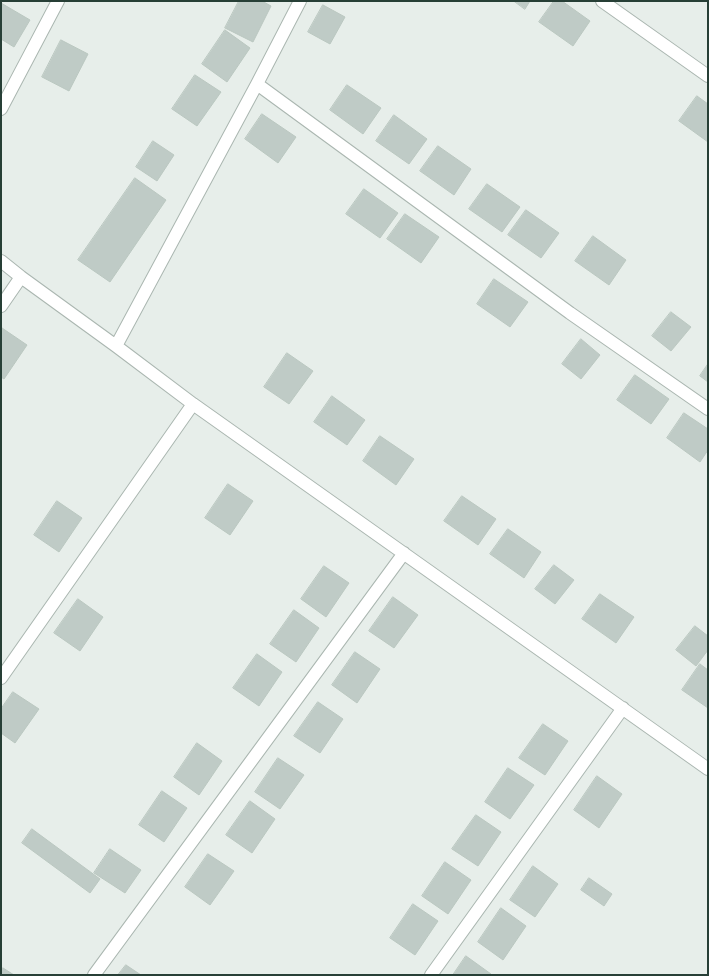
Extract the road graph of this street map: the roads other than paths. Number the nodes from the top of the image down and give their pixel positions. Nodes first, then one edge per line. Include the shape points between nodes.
1 (58, 1) edge
2 (300, 1) edge
3 (602, 1) edge
4 (708, 76) edge
5 (257, 84) junction
6 (1, 109) edge
7 (1, 261) edge
8 (21, 277) junction
9 (1, 306) edge
10 (116, 346) junction
11 (193, 404) junction
12 (708, 409) edge
13 (404, 554) junction
14 (1, 678) edge
15 (623, 708) junction
16 (708, 769) edge
17 (94, 975) edge
18 (431, 975) edge

1 - 6 street
2 - 5 street
3 - 4 street
5 - 10 street
5 - 12 street
7 - 8 street
8 - 9 street
8 - 10 street
10 - 11 street
11 - 13 street
11 - 14 street
13 - 15 street
13 - 17 street
15 - 16 street
15 - 18 street

